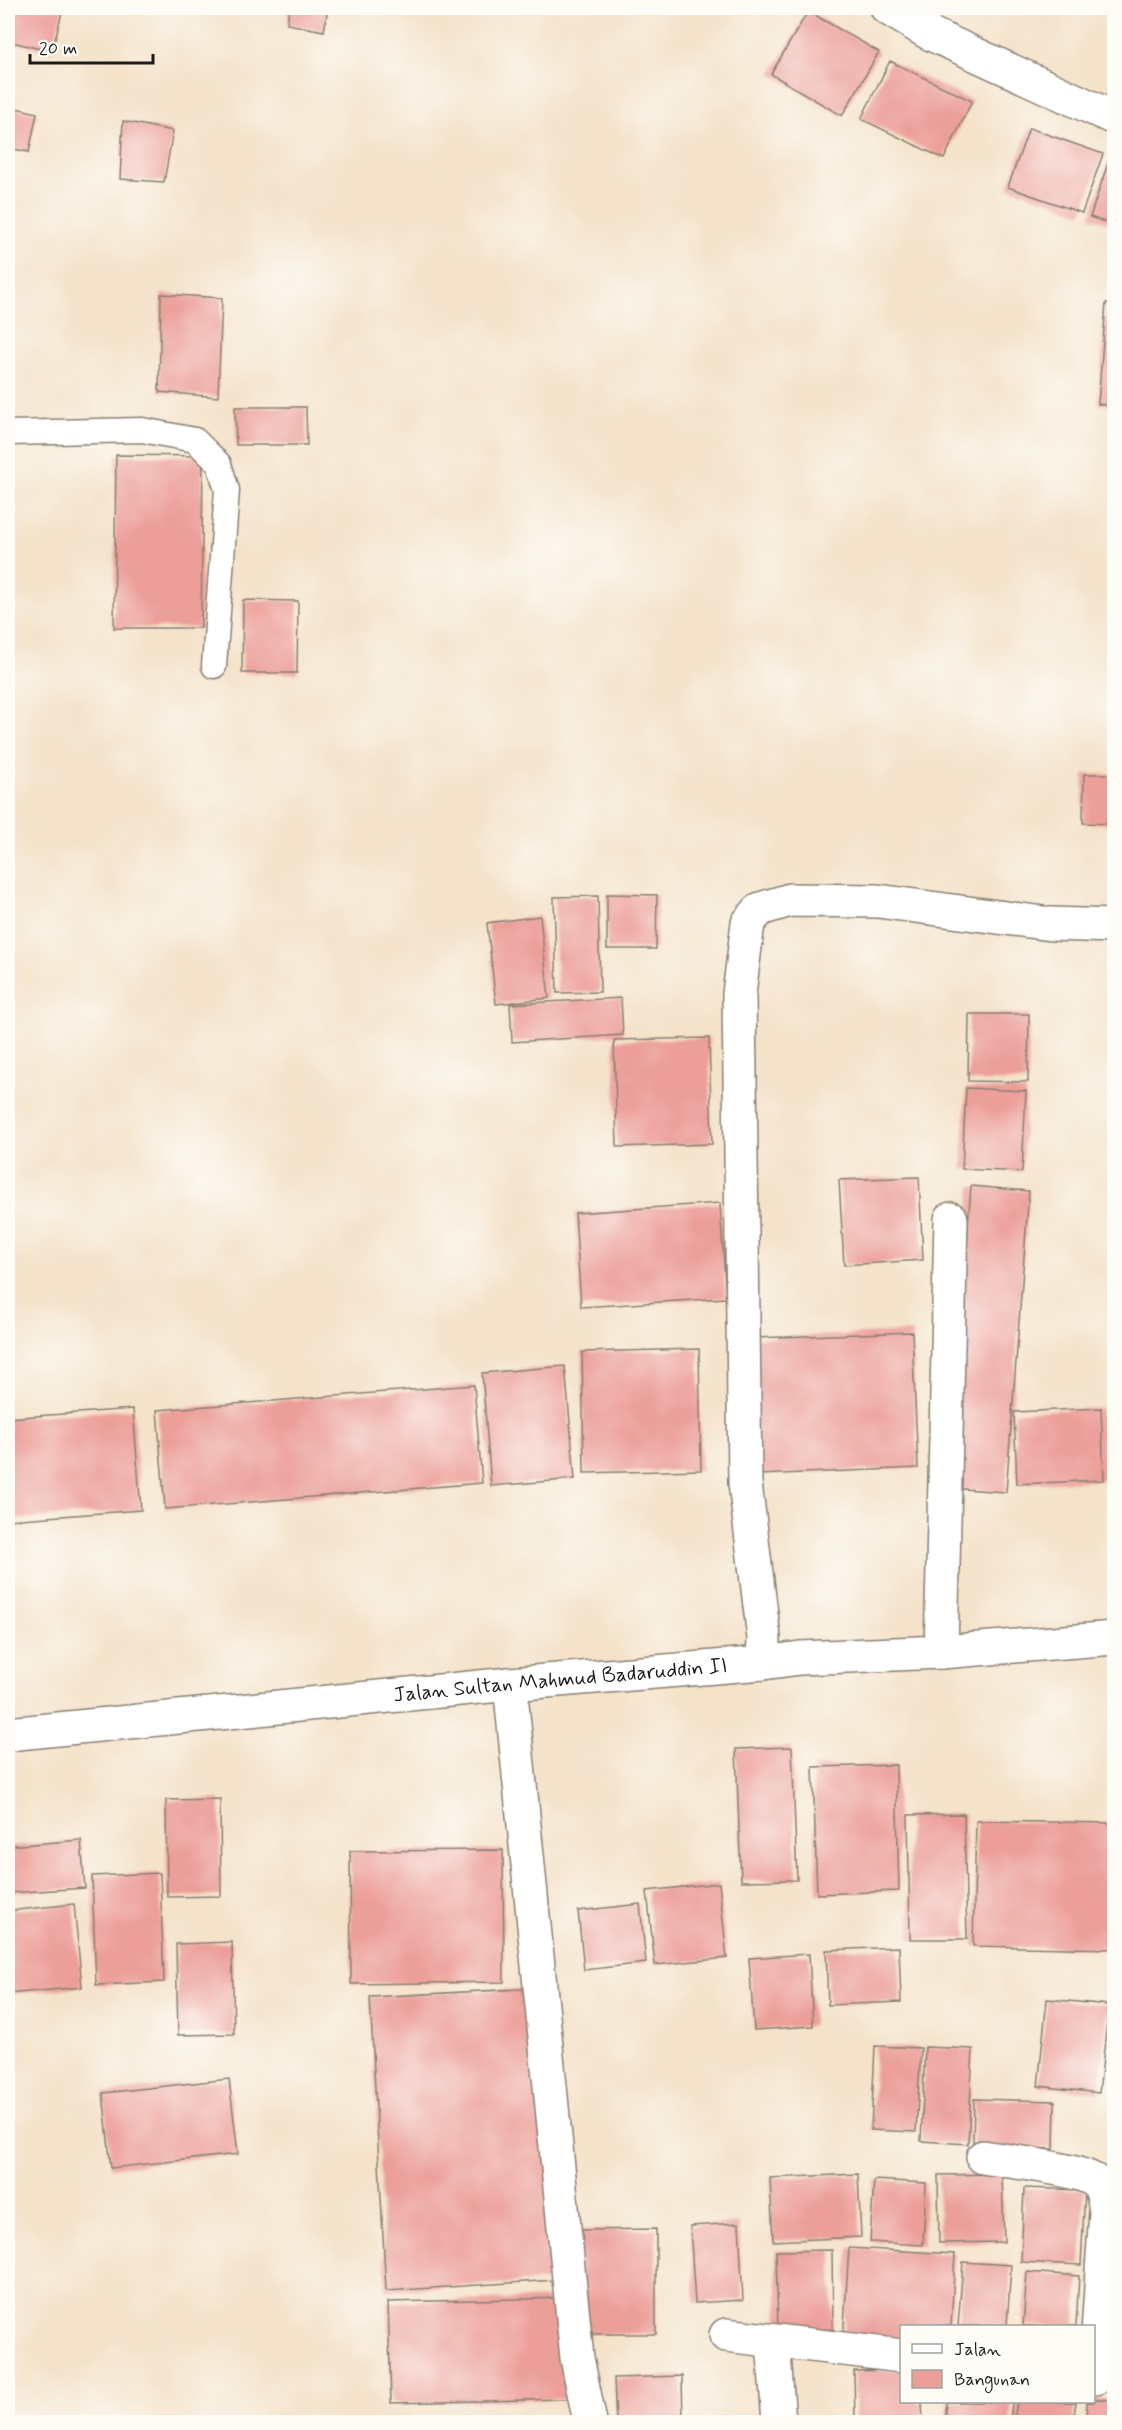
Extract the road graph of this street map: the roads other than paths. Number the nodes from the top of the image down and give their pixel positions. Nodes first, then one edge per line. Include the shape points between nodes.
1 (887, 8) edge
2 (1114, 118) edge
3 (8, 434) edge
4 (214, 666) dead end
5 (1114, 926) edge
6 (951, 1219) dead end
7 (1114, 1638) edge
8 (942, 1652) junction
9 (763, 1663) junction
10 (510, 1684) junction
11 (8, 1734) edge
12 (983, 2157) dead end
13 (726, 2335) dead end
14 (773, 2341) junction
15 (900, 2356) edge
16 (1101, 2379) edge
17 (591, 2422) edge
18 (779, 2422) edge

1 - 2 main road via 928,33
3 - 4 lane via 142,430 195,440 219,464 227,490
5 - 9 main road via 1050,924 878,901 790,900 760,909 748,923 739,994 745,1483 764,1638
6 - 8 main road
7 - 8 main road, Jalan Sultan Mahmud Badaruddin II
8 - 9 main road, Jalan Sultan Mahmud Badaruddin II
9 - 10 main road, Jalan Sultan Mahmud Badaruddin II
10 - 11 main road, Jalan Sultan Mahmud Badaruddin II
10 - 17 main road via 578,2358
12 - 16 main road via 1071,2172 1094,2181 1102,2191 1106,2211
13 - 14 main road
14 - 15 main road
14 - 18 main road

